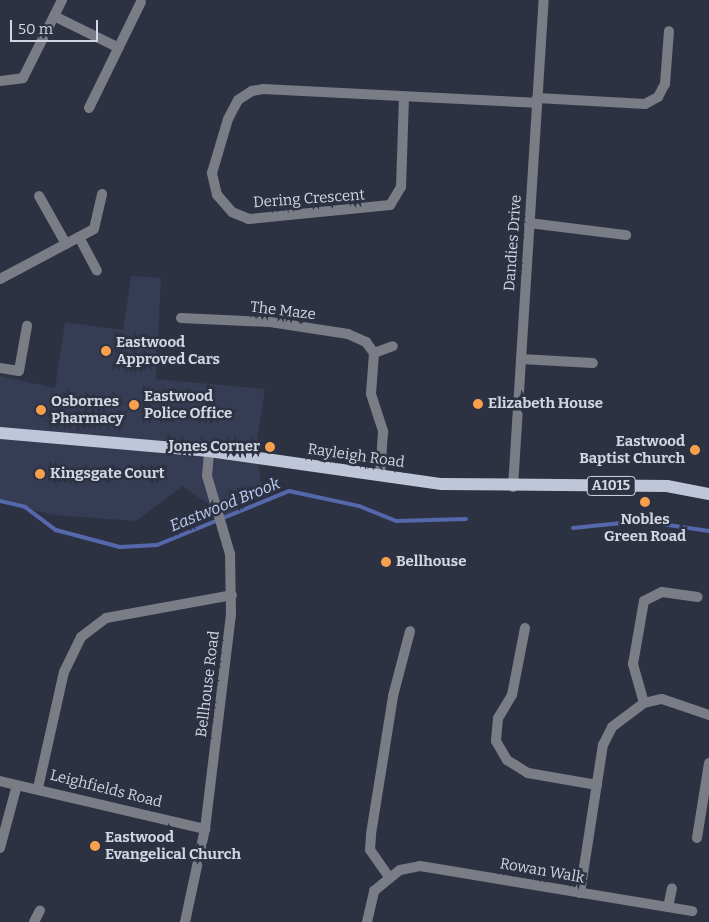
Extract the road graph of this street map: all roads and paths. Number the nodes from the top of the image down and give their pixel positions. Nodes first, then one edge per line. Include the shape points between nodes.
1 (62, 0) edge
2 (544, 0) edge
3 (141, 2) dead end
4 (54, 16) junction
5 (669, 31) dead end
6 (118, 48) junction
7 (0, 81) edge
8 (404, 97) junction
9 (537, 101) junction
10 (89, 108) dead end
11 (102, 194) dead end
12 (39, 196) dead end
13 (529, 223) junction
14 (626, 235) dead end
15 (80, 237) junction
16 (66, 244) junction
17 (97, 271) dead end
18 (0, 280) edge
19 (181, 318) dead end
20 (27, 326) dead end
21 (393, 346) dead end
22 (374, 353) junction
23 (521, 359) junction
24 (592, 363) dead end
25 (0, 368) edge
26 (0, 433) edge
27 (209, 451) junction
28 (380, 476) junction
29 (513, 487) junction
30 (709, 494) edge
31 (232, 595) junction
32 (698, 597) dead end
33 (525, 628) dead end
34 (410, 631) dead end
35 (644, 703) junction
36 (709, 715) edge
37 (709, 763) edge
38 (0, 781) edge
39 (17, 785) junction
40 (597, 785) junction
41 (38, 788) junction
42 (704, 823) edge
43 (206, 829) junction
44 (697, 838) dead end
45 (0, 848) edge
46 (389, 877) junction
47 (672, 888) dead end
48 (580, 892) junction
49 (668, 907) junction
50 (40, 910) dead end
51 (692, 911) dead end
52 (34, 922) edge
53 (185, 922) edge
54 (367, 922) edge

1 - 4 street
2 - 9 street, Dandies Drive
3 - 6 street
4 - 6 street
4 - 7 street via 23,78
5 - 9 street, Dering Crescent via 665,84 658,97 645,104
6 - 10 street
8 - 8 street, Dering Crescent via 263,89 244,95 232,109 214,162 217,195 232,212 249,219 390,205 401,187
8 - 9 street, Dering Crescent
9 - 13 street, Dandies Drive
11 - 15 street via 96,226
12 - 16 street
13 - 14 street
13 - 23 street, Dandies Drive
15 - 16 street
15 - 17 street
16 - 18 street
19 - 22 street, The Maze via 270,322 348,334 366,342
20 - 25 street via 18,371
21 - 22 street
22 - 28 street via 371,394 384,443
23 - 24 street
23 - 29 street, Dandies Drive
26 - 27 main road, Rayleigh Road / A1015
27 - 28 main road, Rayleigh Road / A1015
27 - 31 street, Bellhouse Road via 207,476 225,532
28 - 29 main road, Rayleigh Road / A1015
29 - 30 main road, Rayleigh Road / A1015 via 668,486
31 - 41 street via 106,618 80,637 64,672
31 - 43 street, Bellhouse Road
32 - 35 street via 662,592 644,601 633,664
33 - 40 street via 512,695 498,718 496,741 506,760 528,773
34 - 46 street via 393,696 371,834 370,850
35 - 36 street via 662,698
35 - 40 street via 612,727
37 - 42 street
38 - 39 street, Leighfields Road
39 - 41 street, Leighfields Road
39 - 45 street
40 - 48 street
41 - 43 street, Leighfields Road
42 - 44 street
43 - 53 street, Bellhouse Road
46 - 48 street, Rowan Walk via 420,866
46 - 54 street, Rowan Walk via 374,891
47 - 49 street
48 - 49 street, Rowan Walk
49 - 51 street, Rowan Walk
50 - 52 street

